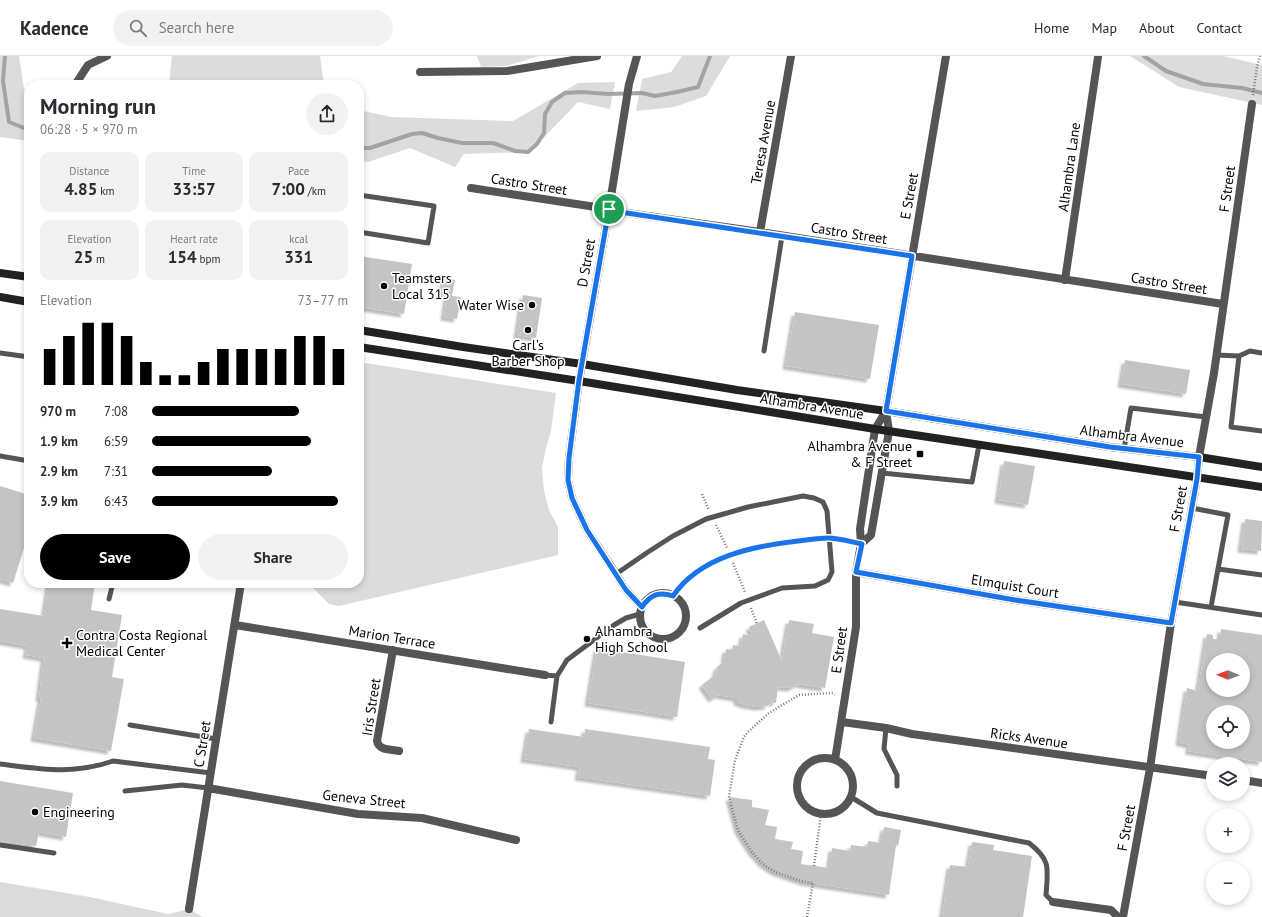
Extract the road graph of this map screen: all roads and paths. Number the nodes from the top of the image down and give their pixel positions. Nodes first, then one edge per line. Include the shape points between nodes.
1 (107, 56) edge
2 (597, 56) edge
3 (637, 56) edge
4 (791, 56) edge
5 (946, 56) edge
6 (1260, 56) edge
7 (1098, 57) dead end
8 (420, 72) dead end
9 (78, 80) edge
10 (1252, 104) joint
11 (471, 188) dead end
12 (364, 196) edge
13 (609, 209) junction
14 (760, 232) junction
15 (364, 233) edge
16 (782, 236) junction
17 (912, 256) junction
18 (0, 273) edge
19 (24, 276) edge
20 (1065, 280) junction
21 (0, 297) edge
22 (24, 301) edge
23 (1223, 304) junction
24 (364, 331) edge
25 (364, 348) edge
26 (764, 351) dead end
27 (0, 353) edge
28 (1262, 353) edge
29 (1216, 355) junction
30 (1239, 356) junction
31 (24, 357) edge
32 (582, 364) junction
33 (579, 380) junction
34 (886, 411) junction
35 (1206, 418) junction
36 (875, 429) junction
37 (889, 431) junction
38 (1262, 431) edge
39 (979, 444) junction
40 (1124, 449) junction
41 (0, 456) edge
42 (1199, 457) junction
43 (24, 460) edge
44 (1262, 467) edge
45 (869, 471) junction
46 (882, 473) junction
47 (1197, 479) junction
48 (1262, 488) edge
49 (1192, 508) junction
50 (829, 538) junction
51 (862, 544) junction
52 (1218, 569) junction
53 (856, 572) junction
54 (616, 574) junction
55 (1262, 575) edge
56 (112, 588) edge
57 (240, 588) edge
58 (673, 596) junction
59 (109, 598) dead end
60 (1175, 602) junction
61 (1211, 607) junction
62 (641, 611) junction
63 (1262, 615) edge
64 (1171, 623) junction
65 (235, 625) junction
66 (700, 628) dead end
67 (393, 650) junction
68 (545, 674) joint
69 (557, 676) junction
70 (846, 697) junction
71 (551, 722) dead end
72 (842, 722) junction
73 (130, 725) dead end
74 (886, 728) junction
75 (216, 739) junction
76 (399, 751) dead end
77 (835, 760) junction
78 (0, 764) edge
79 (1150, 768) junction
80 (211, 773) junction
81 (1206, 775) edge
82 (1250, 781) edge
83 (1262, 783) edge
84 (897, 786) dead end
85 (208, 788) junction
86 (125, 791) dead end
87 (851, 797) junction
88 (821, 814) junction
89 (516, 840) dead end
90 (0, 845) edge
91 (54, 854) dead end
92 (814, 866) dead end
93 (1053, 902) joint
94 (189, 908) dead end
95 (807, 917) edge
96 (1118, 917) edge
97 (1123, 917) edge

1 - 9 street via 88,64
2 - 8 street via 507,71
3 - 13 street, D Street via 629,84
4 - 14 street, Teresa Avenue
5 - 17 street, E Street
6 - 10 path
7 - 20 street, Alhambra Lane
10 - 23 street, F Street
11 - 13 street, Castro Street
12 - 15 lane via 434,206 428,243
13 - 14 street, Castro Street
13 - 32 street, D Street
14 - 16 street, Castro Street
16 - 17 street, Castro Street
16 - 26 lane
17 - 20 street, Castro Street
17 - 34 street, E Street
18 - 19 main road
20 - 23 street, Castro Street
21 - 22 main road
23 - 29 street, F Street
24 - 32 main road, Alhambra Avenue
25 - 33 main road, Alhambra Avenue
27 - 31 lane
28 - 30 lane via 1250,351
29 - 30 lane
29 - 35 street, F Street
30 - 38 lane via 1231,427
32 - 33 street, D Street
32 - 34 main road, Alhambra Avenue via 737,390
33 - 36 main road, Alhambra Avenue
33 - 54 street, D Street via 568,480 572,498 587,530
34 - 36 street, E Street
34 - 37 street, E Street
34 - 40 main road, Alhambra Avenue
35 - 40 lane via 1131,408
35 - 42 street, F Street
36 - 37 main road, Alhambra Avenue
36 - 45 street, E Street
37 - 39 main road, Alhambra Avenue
37 - 46 street, E Street
39 - 46 lane via 972,482
39 - 47 main road, Alhambra Avenue
40 - 42 main road, Alhambra Avenue
41 - 43 lane
42 - 44 main road, Alhambra Avenue
42 - 47 street, F Street
45 - 46 street
45 - 51 street, E Street via 860,529
46 - 51 street, E Street via 871,535
47 - 48 main road, Alhambra Avenue
47 - 49 street, F Street
49 - 52 lane via 1228,515
49 - 60 street, F Street
50 - 51 lane
50 - 54 lane via 827,511 823,502 803,496 748,506 706,519 673,536
50 - 58 lane via 765,545 730,556 706,566 680,584
50 - 66 lane via 832,572 828,580 815,586 782,588 741,603
51 - 53 street, E Street
52 - 55 lane
52 - 61 lane
53 - 64 street, Elmquist Court via 1015,600
53 - 70 street, E Street via 856,627
54 - 62 street, D Street
56 - 59 lane
57 - 65 street, C Street
58 - 62 street via 666,593 652,596
58 - 62 street via 683,606 685,621 677,634 671,637 663,639 649,634 641,622
60 - 61 lane
60 - 64 street, F Street
61 - 63 lane
62 - 69 lane via 614,625 581,649 567,660
64 - 79 street, F Street
65 - 67 street, Marion Terrace
65 - 75 street, C Street
67 - 68 street, Marion Terrace
67 - 76 street, Iris Street via 377,741 381,748
68 - 69 lane
69 - 71 lane
70 - 72 street, E Street
70 - 95 path via 832,693 799,695 769,713 744,737 732,776 729,797 738,830 752,852 775,872 813,883
72 - 74 street, Ricks Avenue
72 - 77 street, E Street
73 - 75 lane
74 - 79 street, Ricks Avenue via 912,734
74 - 84 lane via 884,749 897,775
75 - 80 street, C Street
77 - 87 street via 842,764 850,775 853,789
77 - 88 street via 818,759 811,762 800,774 799,796 810,810
78 - 80 lane via 74,770 113,761
79 - 81 street, Ricks Avenue
79 - 97 street, F Street
80 - 85 street, C Street
82 - 83 street
85 - 86 lane via 182,785
85 - 89 street, Geneva Street via 358,814 422,818
85 - 94 street, C Street
87 - 88 street via 840,810
87 - 93 lane via 877,813 1029,842 1040,851 1047,863 1046,895
88 - 92 path
90 - 91 lane
93 - 96 street via 1112,910

